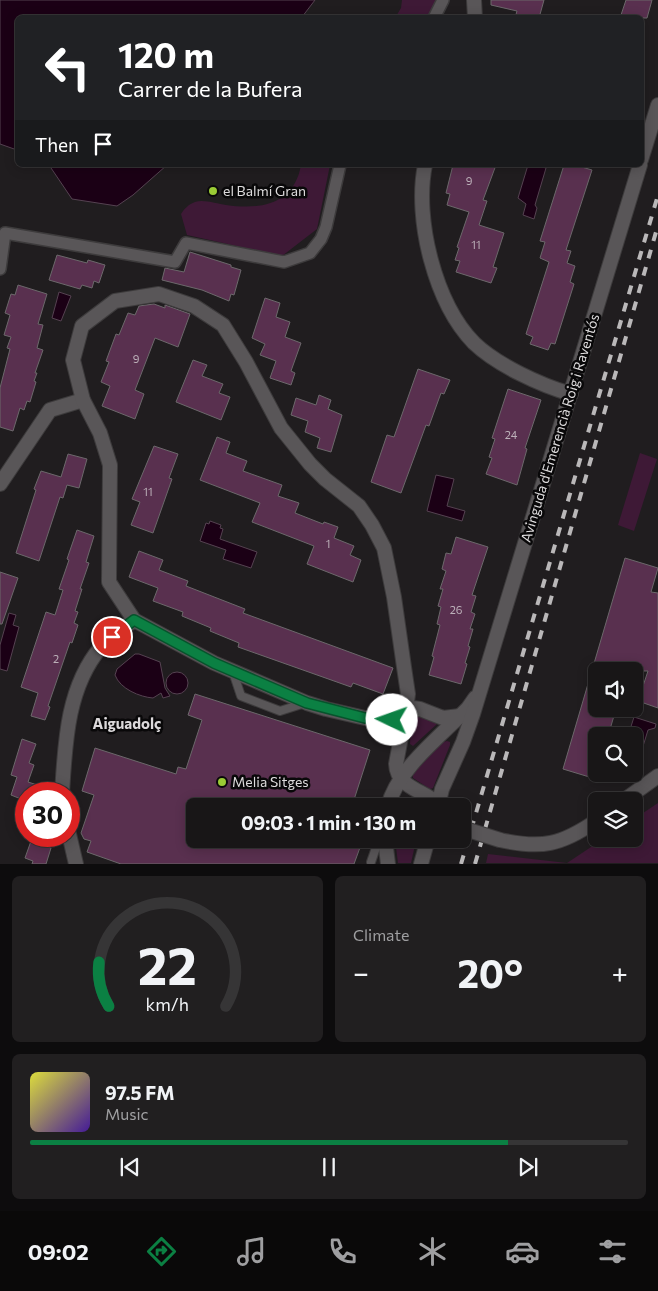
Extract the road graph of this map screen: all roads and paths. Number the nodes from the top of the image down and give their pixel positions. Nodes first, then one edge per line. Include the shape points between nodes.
1 (444, 0) edge
2 (474, 0) edge
3 (436, 15) edge
4 (475, 15) edge
5 (658, 105) edge
6 (644, 150) edge
7 (340, 167) edge
8 (425, 167) edge
9 (639, 167) edge
10 (0, 268) edge
11 (571, 394) junction
12 (83, 400) junction
13 (0, 484) edge
14 (134, 620) junction
15 (232, 671) junction
16 (479, 691) junction
17 (307, 703) junction
18 (406, 710) junction
19 (460, 716) junction
20 (658, 776) edge
21 (401, 780) junction
22 (63, 782) edge
23 (636, 792) edge
24 (391, 798) edge
25 (432, 798) edge
26 (440, 798) edge
27 (588, 827) edge
28 (471, 831) edge
29 (72, 847) edge
30 (375, 848) edge
31 (386, 848) edge
32 (425, 848) edge
33 (370, 862) dead end
34 (76, 864) edge
35 (388, 864) edge
36 (421, 864) edge

1 - 3 street
2 - 4 street
5 - 6 street
7 - 10 street via 321,239 310,252 284,262 186,242 175,262 5,233
8 - 11 street via 422,179 425,237 443,297 460,325 488,354 538,383
9 - 11 street, Avinguda d'Emerencià Roig i Raventós
11 - 16 street, Avinguda d'Emerencià Roig i Raventós
12 - 13 street via 50,410
12 - 14 street via 100,433 110,465 109,582
12 - 18 street via 73,360 82,326 115,301 159,294 194,306 223,325 281,428 324,479 358,506 384,548 408,694
14 - 15 street
14 - 22 street via 102,646 84,674 66,734
15 - 17 street
15 - 17 lane via 241,696 259,704 280,711
16 - 19 street, Avinguda d'Emerencià Roig i Raventós
16 - 26 street, Avinguda d'Emerencià Roig i Raventós via 468,729
17 - 18 street via 380,720 392,720
18 - 19 street via 420,709 442,718
18 - 21 street via 396,764
19 - 21 street, Avinguda d'Emerencià Roig i Raventós
20 - 23 street
21 - 24 street, Avinguda d'Emerencià Roig i Raventós
21 - 25 street
27 - 28 street, bridge via 563,840 529,845
29 - 34 street
30 - 33 lane
31 - 35 street
32 - 36 street

